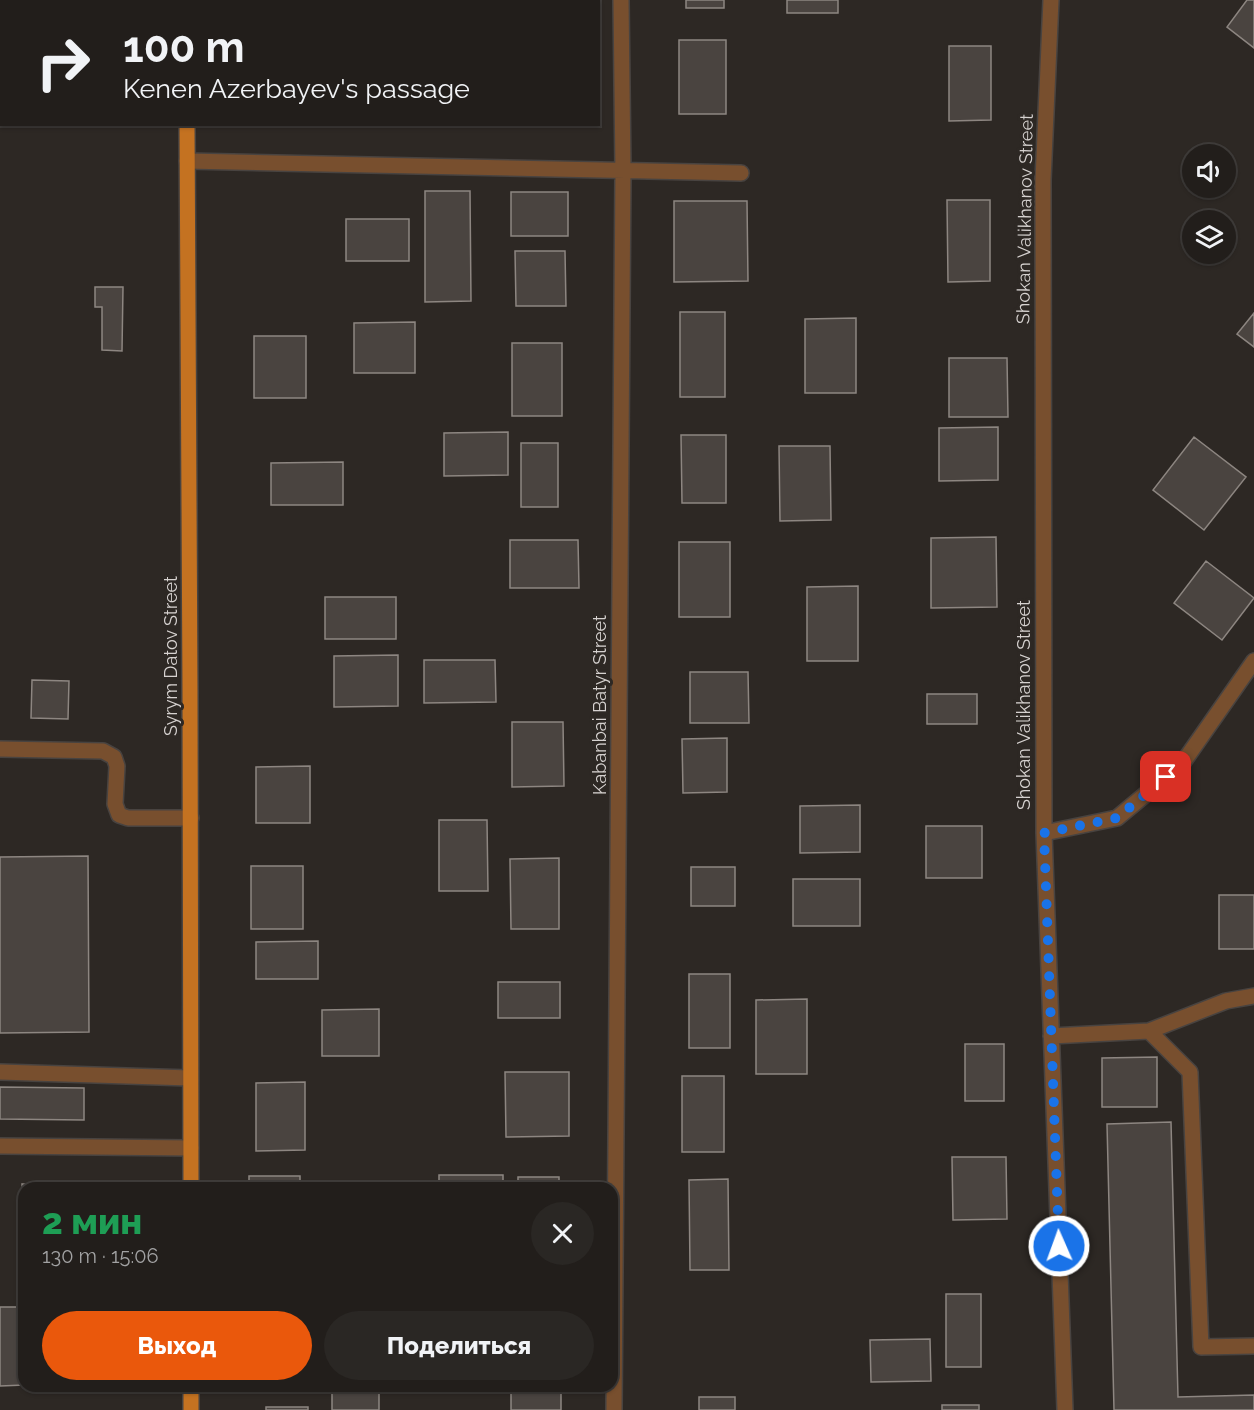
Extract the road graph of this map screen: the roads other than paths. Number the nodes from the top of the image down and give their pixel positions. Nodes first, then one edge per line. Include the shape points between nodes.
1 (621, 0) edge
2 (1051, 0) edge
3 (187, 126) edge
4 (187, 161) junction
5 (623, 171) junction
6 (741, 173) dead end
7 (1254, 661) edge
8 (0, 749) edge
9 (191, 818) junction
10 (1044, 833) junction
11 (1254, 996) edge
12 (1149, 1031) junction
13 (1051, 1036) junction
14 (0, 1072) edge
15 (190, 1078) junction
16 (0, 1146) edge
17 (191, 1148) junction
18 (191, 1182) edge
19 (616, 1182) edge
20 (1254, 1346) edge
21 (191, 1392) edge
22 (614, 1392) edge
23 (191, 1410) edge
24 (614, 1410) edge
25 (1065, 1410) edge

1 - 5 street, Kabanbai Batyr Street
2 - 10 street, Shokan Valikhanov Street via 1043,180
3 - 4 main road, Syrym Datov Street
4 - 5 street
4 - 9 main road, Syrym Datov Street
5 - 6 street
5 - 19 street, Kabanbai Batyr Street
7 - 10 street via 1182,764 1117,818
8 - 9 street via 103,751 114,757 117,766 114,804 119,814 128,818
9 - 15 main road, Syrym Datov Street
10 - 13 street, Shokan Valikhanov Street
11 - 12 street via 1226,1001
12 - 13 street
12 - 20 street via 1190,1072 1202,1347
13 - 25 street, Shokan Valikhanov Street
14 - 15 street
15 - 17 main road, Syrym Datov Street
16 - 17 street
17 - 18 main road, Syrym Datov Street
21 - 23 main road
22 - 24 street, Kabanbai Batyr Street

